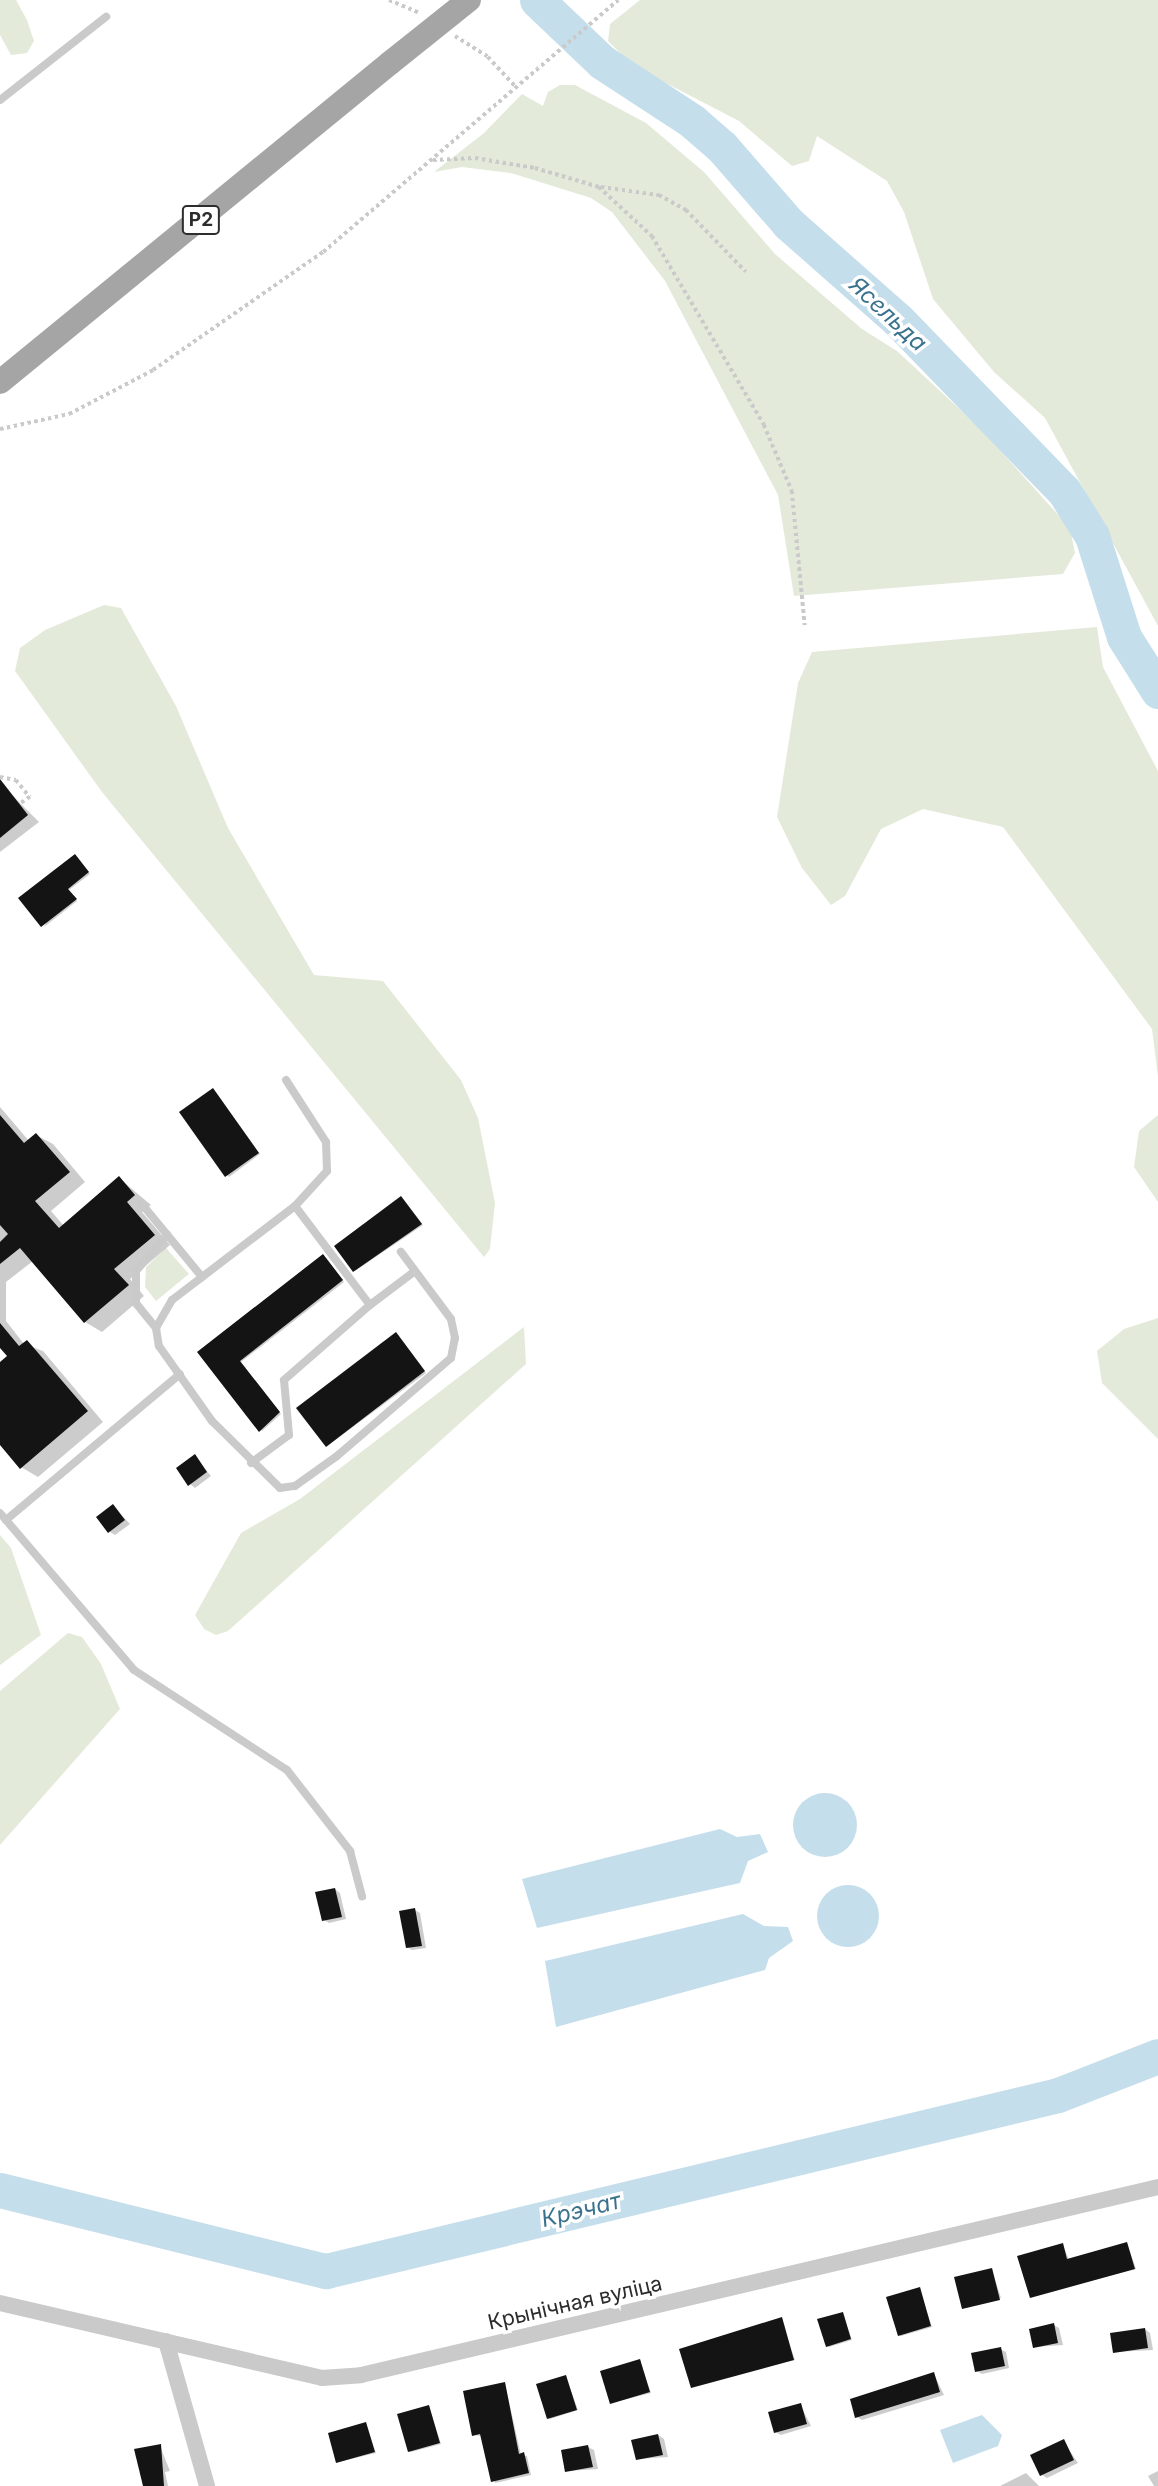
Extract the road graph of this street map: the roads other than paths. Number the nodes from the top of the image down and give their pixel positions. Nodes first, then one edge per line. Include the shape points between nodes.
1 (469, 0) edge
2 (106, 17) dead end
3 (0, 100) edge
4 (3, 379) edge
5 (286, 1080) dead end
6 (141, 1203) dead end
7 (295, 1206) junction
8 (167, 1235) junction
9 (401, 1252) dead end
10 (415, 1271) junction
11 (202, 1277) junction
12 (370, 1305) junction
13 (156, 1328) junction
14 (180, 1374) junction
15 (251, 1463) junction
16 (3, 1516) edge
17 (362, 1896) dead end
18 (1158, 2187) edge
19 (0, 2303) edge
20 (166, 2341) junction
21 (207, 2486) edge

1 - 4 main road, Р2, bridge
2 - 3 lane
5 - 7 lane via 326,1142 327,1171
6 - 8 lane
7 - 11 lane
7 - 12 lane
8 - 11 lane
8 - 13 lane via 136,1271 136,1303
9 - 10 lane
10 - 12 lane
10 - 15 lane via 451,1319 456,1338 451,1358 295,1486 280,1488
11 - 13 lane via 172,1300
12 - 15 lane via 284,1380 289,1435
13 - 14 lane via 159,1346
14 - 15 lane via 212,1421
14 - 16 lane
16 - 17 lane via 134,1670 287,1770 350,1851
18 - 20 street, Крынічная вуліца via 361,2375 322,2378
19 - 20 street, Крынічная вуліца
20 - 21 street

